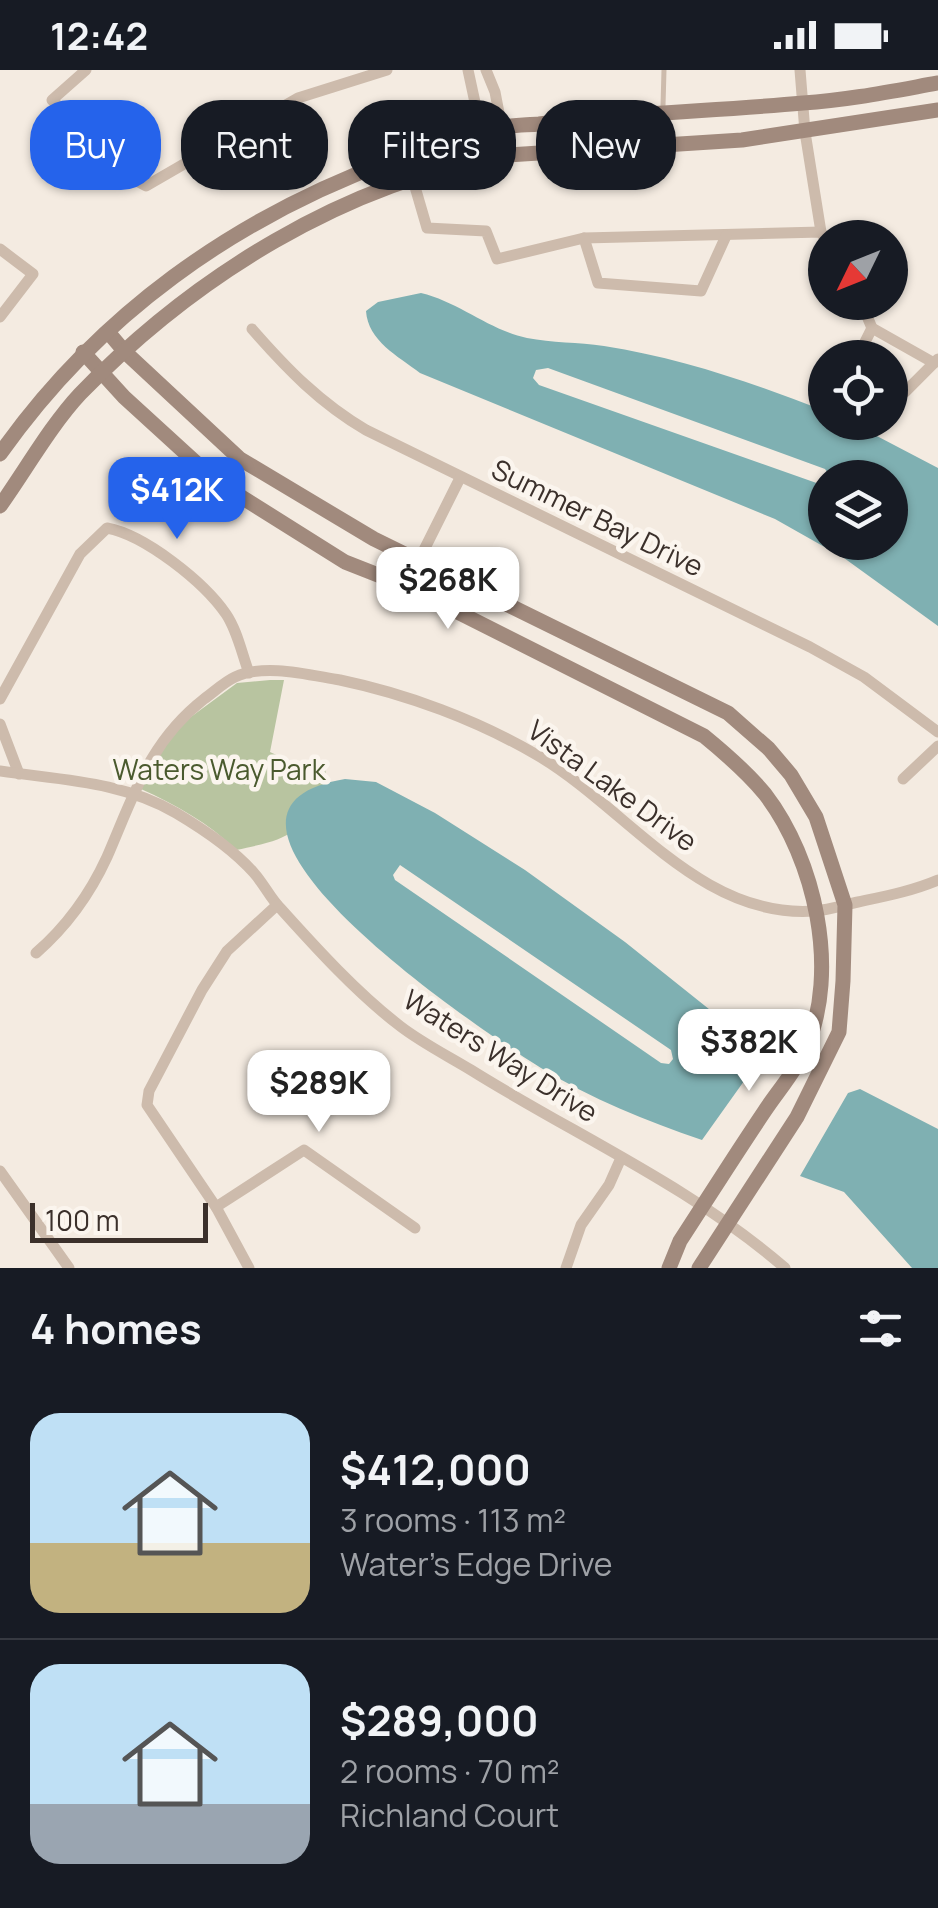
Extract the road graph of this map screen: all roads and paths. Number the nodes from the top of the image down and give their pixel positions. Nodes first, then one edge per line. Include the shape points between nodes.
1 (86, 70) edge
2 (387, 70) edge
3 (468, 70) edge
4 (486, 70) edge
5 (664, 70) edge
6 (800, 70) edge
7 (938, 83) edge
8 (475, 100) edge
9 (497, 100) edge
10 (663, 100) edge
11 (803, 104) junction
12 (938, 110) edge
13 (676, 111) edge
14 (805, 132) junction
15 (676, 144) edge
16 (348, 177) edge
17 (386, 190) edge
18 (416, 190) edge
19 (820, 220) edge
20 (808, 235) edge
21 (726, 236) junction
22 (584, 238) junction
23 (0, 249) edge
24 (0, 317) edge
25 (869, 320) edge
26 (872, 328) junction
27 (252, 330) dead end
28 (108, 332) junction
29 (866, 340) edge
30 (83, 352) junction
31 (124, 352) junction
32 (936, 361) edge
33 (102, 374) junction
34 (908, 388) edge
35 (0, 454) edge
36 (460, 478) junction
37 (0, 506) edge
38 (419, 559) junction
39 (406, 586) junction
40 (249, 672) junction
41 (0, 699) edge
42 (0, 724) edge
43 (938, 732) edge
44 (938, 746) edge
45 (0, 771) edge
46 (20, 774) junction
47 (903, 779) dead end
48 (134, 793) junction
49 (938, 880) edge
50 (277, 905) junction
51 (845, 905) junction
52 (817, 911) junction
53 (36, 954) dead end
54 (620, 1158) junction
55 (0, 1171) edge
56 (216, 1207) junction
57 (702, 1208) junction
58 (728, 1226) junction
59 (415, 1228) dead end
60 (69, 1268) edge
61 (249, 1268) edge
62 (566, 1268) edge
63 (669, 1268) edge
64 (700, 1268) edge
65 (785, 1268) edge

1 - 2 street via 52,100 146,186 298,98
3 - 8 street
4 - 9 street
5 - 10 lane
6 - 11 street
7 - 11 street
11 - 13 street
11 - 14 street
12 - 14 street
14 - 15 street
14 - 19 street
16 - 28 street via 238,230
17 - 31 street via 257,252 199,288
18 - 22 street via 427,228 486,231 497,260
20 - 21 street
21 - 22 street
21 - 22 street via 701,291 598,283
23 - 24 street via 33,274
25 - 26 street
26 - 29 street
26 - 32 street
27 - 36 street, Summer Bay Drive via 328,408
28 - 30 street
28 - 31 street
30 - 33 street
30 - 35 street
31 - 33 street
31 - 38 street via 240,459
32 - 34 street
33 - 37 street
33 - 39 street via 216,481 346,562
36 - 38 street
36 - 43 street, Summer Bay Drive via 810,647
38 - 39 street
38 - 51 street via 728,714 791,775 816,817
39 - 52 street via 704,736 767,797 792,839
40 - 41 street via 229,617 198,580 141,540 107,528 80,554
40 - 48 street via 178,720
40 - 52 street, Vista Lake Drive via 355,684 453,714 538,756 704,882 737,898
42 - 46 street
44 - 47 street
45 - 46 street, Waters Way Drive
46 - 48 street, Waters Way Drive
48 - 50 street, Waters Way Drive via 220,842 254,872
48 - 53 street via 106,860 62,930
49 - 51 street, Vista Lake Drive
50 - 54 street, Waters Way Drive via 400,1026
50 - 56 street via 227,951 149,1091 147,1105
51 - 52 street, Vista Lake Drive
51 - 58 street via 838,1032 797,1117
52 - 57 street via 819,1003 806,1049
54 - 57 street, Waters Way Drive
54 - 62 street via 581,1224
55 - 60 street
56 - 59 street via 304,1150
56 - 61 street
57 - 58 street, Waters Way Drive
57 - 63 street
58 - 64 street
58 - 65 street, Waters Way Drive

